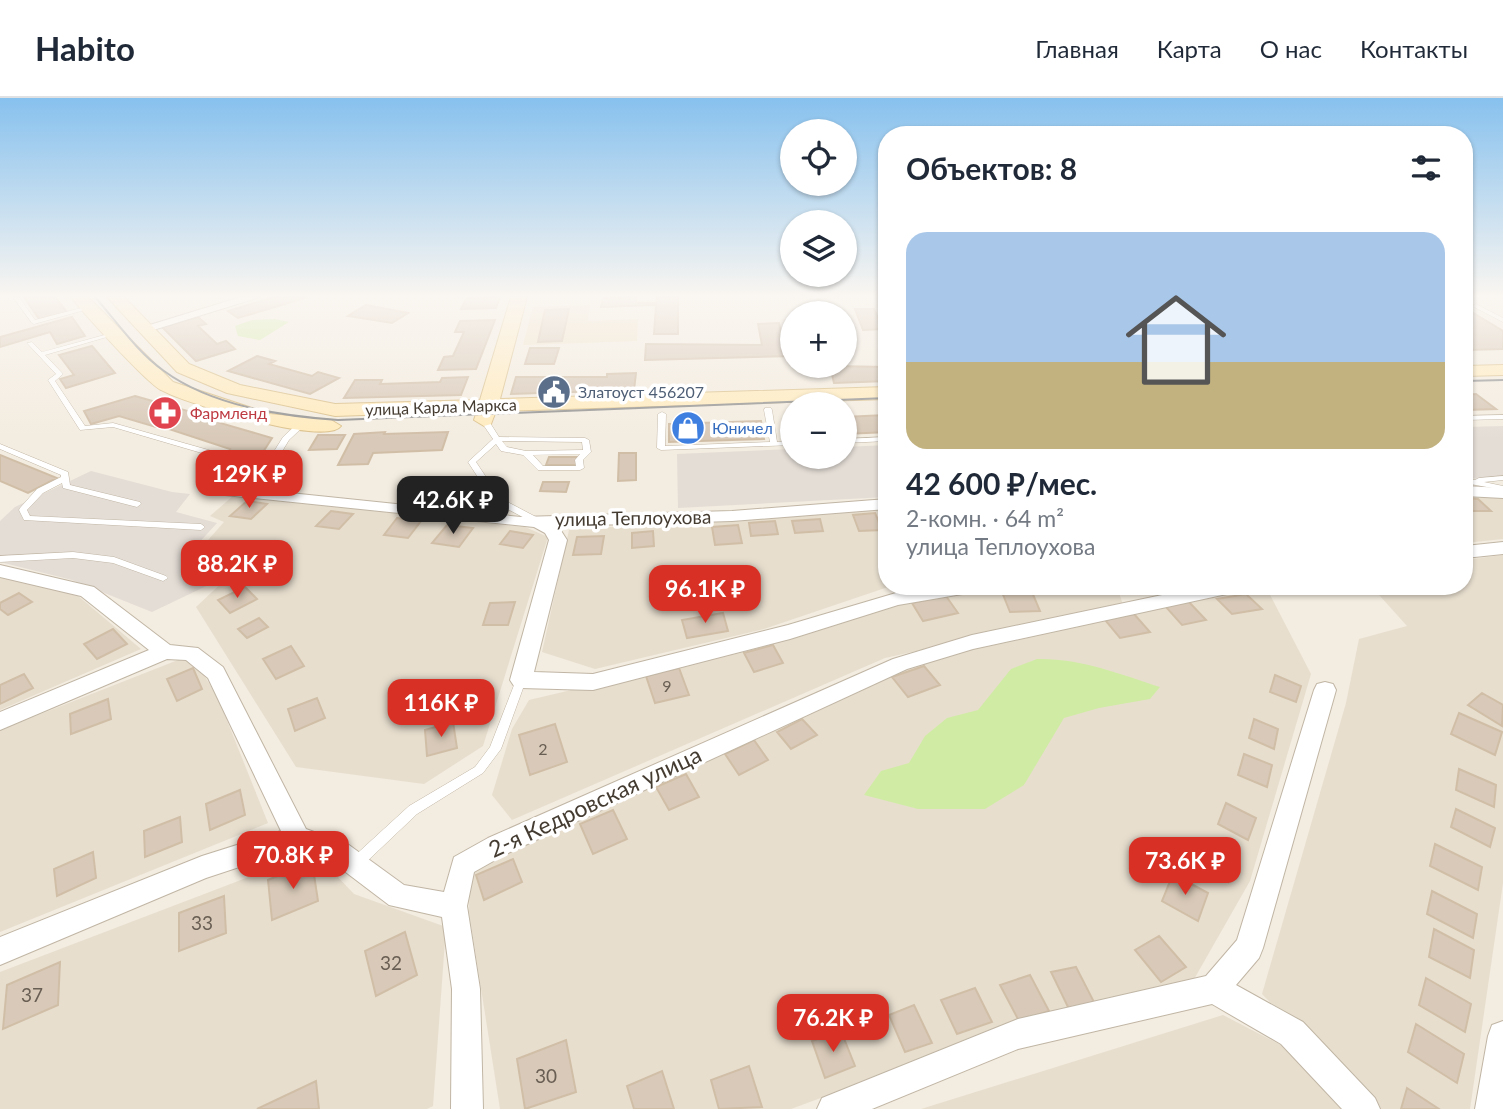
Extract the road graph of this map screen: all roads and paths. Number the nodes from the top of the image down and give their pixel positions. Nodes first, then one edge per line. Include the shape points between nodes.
1 (31, 344) edge
2 (76, 344) edge
3 (124, 344) edge
4 (161, 344) edge
5 (506, 344) edge
6 (40, 354) junction
7 (1503, 370) edge
8 (1473, 373) edge
9 (1473, 375) edge
10 (1503, 385) edge
11 (878, 393) edge
12 (878, 405) edge
13 (857, 406) edge
14 (768, 410) junction
15 (780, 410) edge
16 (485, 413) junction
17 (662, 414) junction
18 (1503, 417) edge
19 (1473, 418) edge
20 (301, 425) junction
21 (497, 439) junction
22 (878, 439) edge
23 (857, 440) edge
24 (774, 444) junction
25 (780, 444) edge
26 (0, 446) edge
27 (587, 452) junction
28 (526, 453) junction
29 (65, 478) junction
30 (1503, 478) edge
31 (1473, 483) edge
32 (1473, 485) edge
33 (212, 490) dead end
34 (1503, 490) edge
35 (137, 504) dead end
36 (878, 505) edge
37 (535, 520) junction
38 (201, 527) dead end
39 (1503, 548) edge
40 (1473, 551) edge
41 (0, 559) edge
42 (0, 571) edge
43 (163, 578) dead end
44 (920, 595) edge
45 (1194, 595) edge
46 (165, 652) junction
47 (521, 680) junction
48 (1325, 690) dead end
49 (0, 721) edge
50 (297, 837) junction
51 (355, 864) junction
52 (454, 906) junction
53 (0, 951) edge
54 (1214, 989) junction
55 (1503, 1037) edge
56 (467, 1109) edge
57 (833, 1109) edge
58 (1364, 1109) edge
59 (1490, 1109) edge

1 - 6 lane
2 - 6 lane
3 - 20 main road, улица Карла Маркса via 166,386 268,420
4 - 16 main road, улица Карла Маркса via 184,369 205,379 303,407
5 - 16 main road
6 - 20 lane via 60,374 51,380 83,428 113,425 216,455 209,472 266,471
7 - 8 main road
9 - 10 main road
11 - 16 main road, улица Карла Маркса
12 - 13 main road
14 - 15 main road, улица Карла Маркса
14 - 17 main road, улица Карла Маркса
14 - 24 lane
16 - 17 main road, улица Карла Маркса
16 - 20 main road, улица Карла Маркса
16 - 21 lane
17 - 24 lane via 661,448
18 - 19 lane
21 - 27 lane via 585,440
21 - 28 lane via 504,449
21 - 37 lane via 472,462 497,500
22 - 23 lane
24 - 25 lane
26 - 29 lane via 65,474
27 - 28 lane
27 - 28 lane via 579,460 580,468 541,468
29 - 35 lane via 66,486
29 - 38 lane via 40,491 23,510 27,518
30 - 31 lane
32 - 34 street
33 - 37 street, улица Теплоухова
36 - 37 street, улица Теплоухова via 733,516
37 - 47 street via 551,529 558,540
39 - 40 street
41 - 43 lane via 73,555 114,560
42 - 46 street via 87,591
44 - 47 street via 593,682
45 - 52 street, 2-я Кедровская улица via 972,642 900,664 497,846 463,865
46 - 49 street
46 - 50 street via 191,653 216,673
47 - 51 lane via 495,749 479,769 413,810
48 - 54 street via 1249,948
50 - 51 street via 340,853
50 - 53 street via 202,869
51 - 52 street via 398,896
52 - 56 street via 466,989
54 - 57 street via 1018,1034
54 - 58 street via 1292,1033
55 - 59 street

